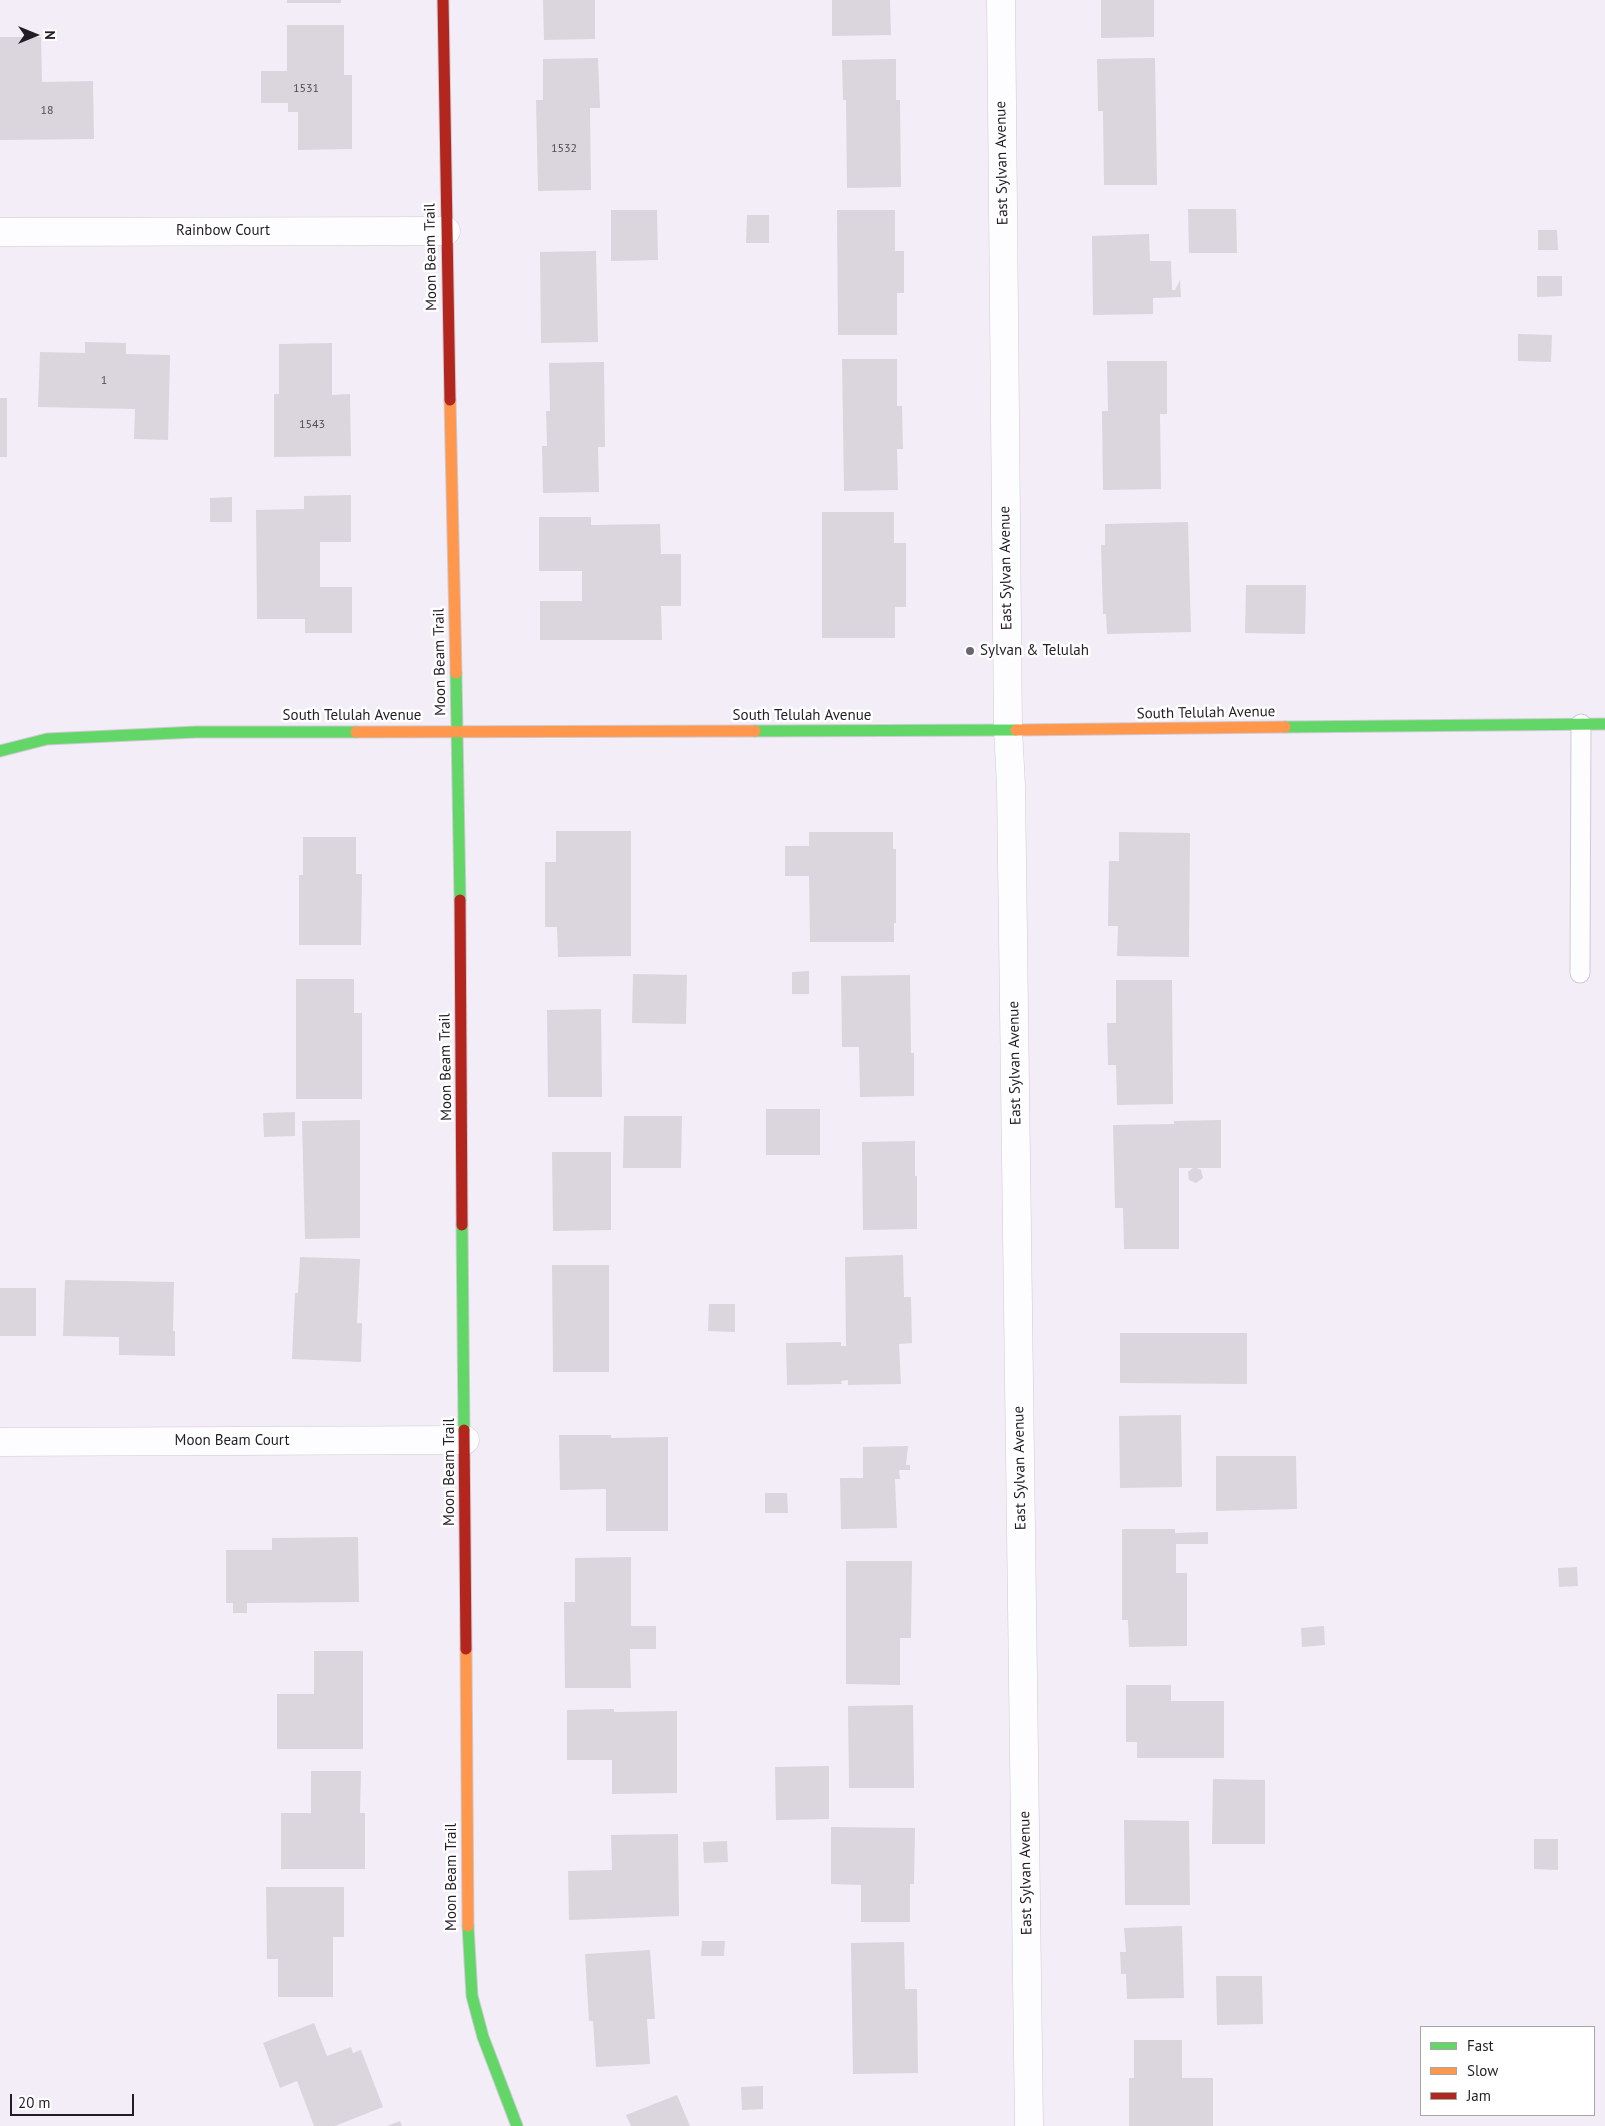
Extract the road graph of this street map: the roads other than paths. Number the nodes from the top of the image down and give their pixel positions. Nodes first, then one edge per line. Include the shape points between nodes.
1 (443, 0) edge
2 (1001, 0) edge
3 (446, 231) junction
4 (0, 232) edge
5 (1581, 724) junction
6 (1605, 724) edge
7 (1008, 729) junction
8 (456, 731) junction
9 (0, 751) edge
10 (1580, 973) dead end
11 (465, 1440) junction
12 (0, 1442) edge
13 (517, 2126) edge
14 (1029, 2126) edge

1 - 3 street, Moon Beam Trail
2 - 7 street, East Sylvan Avenue
3 - 4 street, Rainbow Court
3 - 8 street, Moon Beam Trail
5 - 6 street, South Telulah Avenue
5 - 7 street, South Telulah Avenue
5 - 10 lane
7 - 8 street, South Telulah Avenue
7 - 14 street, East Sylvan Avenue
8 - 9 street, South Telulah Avenue via 128,734 47,739
8 - 11 street, Moon Beam Trail
11 - 12 street, Moon Beam Court
11 - 13 street, Moon Beam Trail via 468,1950 472,1996 483,2038

